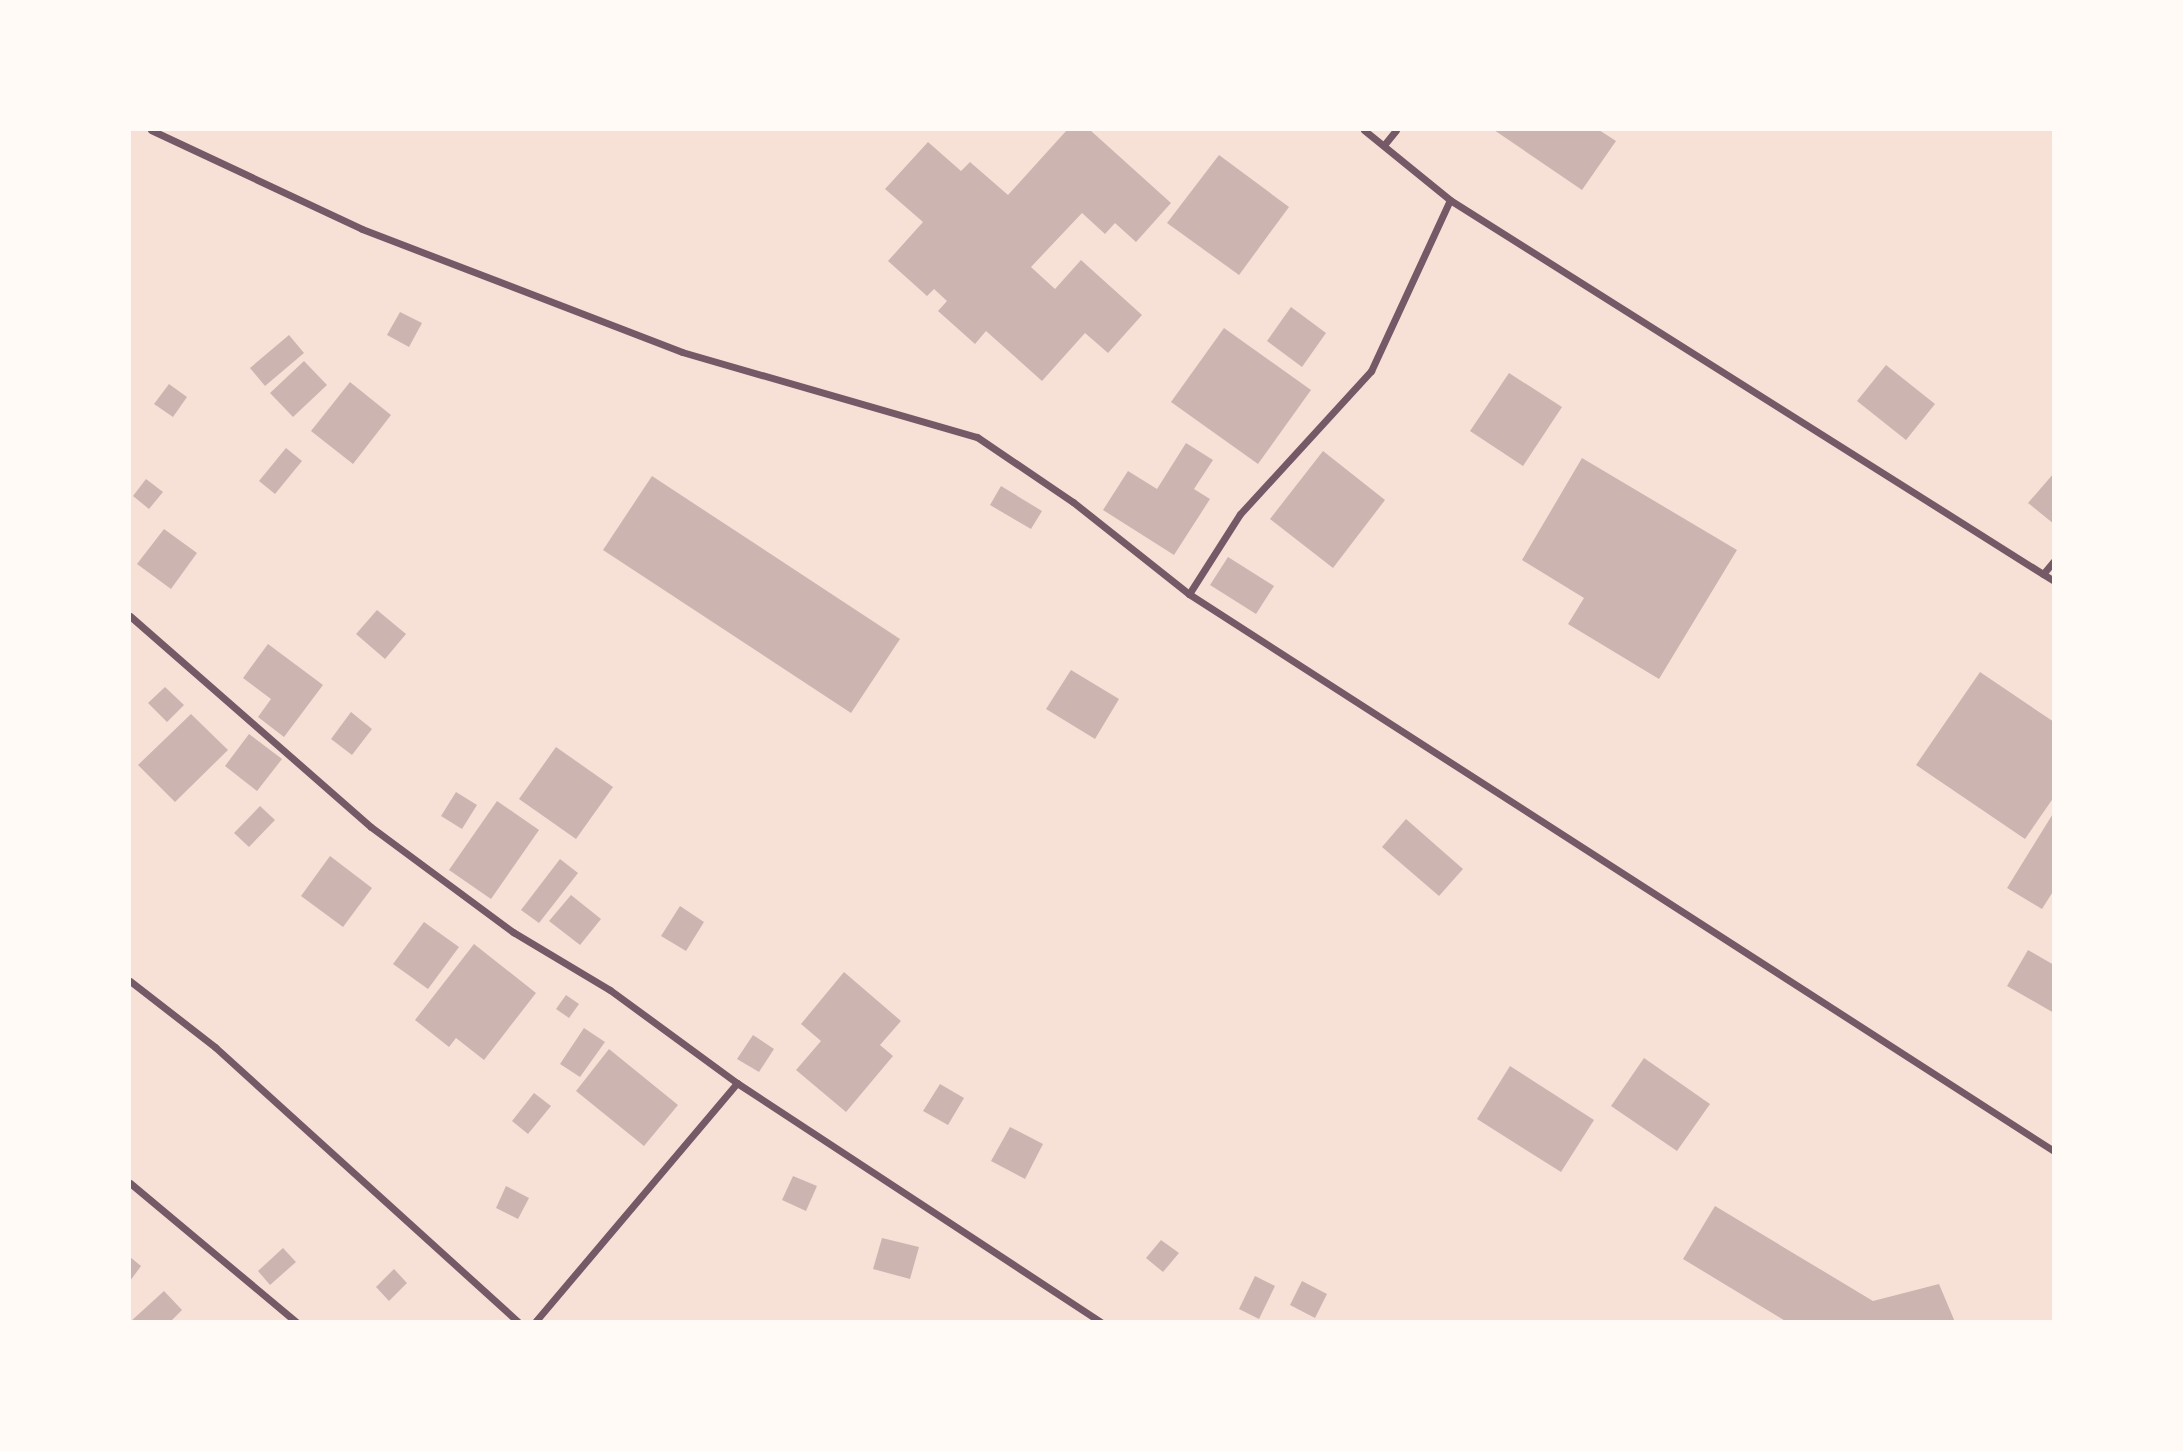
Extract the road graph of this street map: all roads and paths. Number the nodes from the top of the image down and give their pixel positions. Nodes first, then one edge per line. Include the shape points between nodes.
1 (151, 130) edge
2 (1364, 130) edge
3 (1396, 130) edge
4 (1384, 145) junction
5 (1450, 200) junction
6 (2053, 561) edge
7 (2043, 574) junction
8 (2053, 581) edge
9 (1189, 594) junction
10 (130, 616) edge
11 (130, 981) edge
12 (737, 1083) junction
13 (2053, 1151) edge
14 (130, 1183) edge
15 (296, 1321) edge
16 (518, 1321) edge
17 (535, 1321) edge
18 (1101, 1321) edge

1 - 9 street via 362,229 682,352 977,437 1073,502
2 - 4 street
3 - 4 street
4 - 5 street
5 - 7 street
5 - 9 street via 1371,371 1240,514
6 - 7 street
7 - 8 street
9 - 13 street
10 - 12 street via 371,827 513,932 610,989
11 - 16 street via 215,1047
12 - 17 street
12 - 18 street
14 - 15 street

